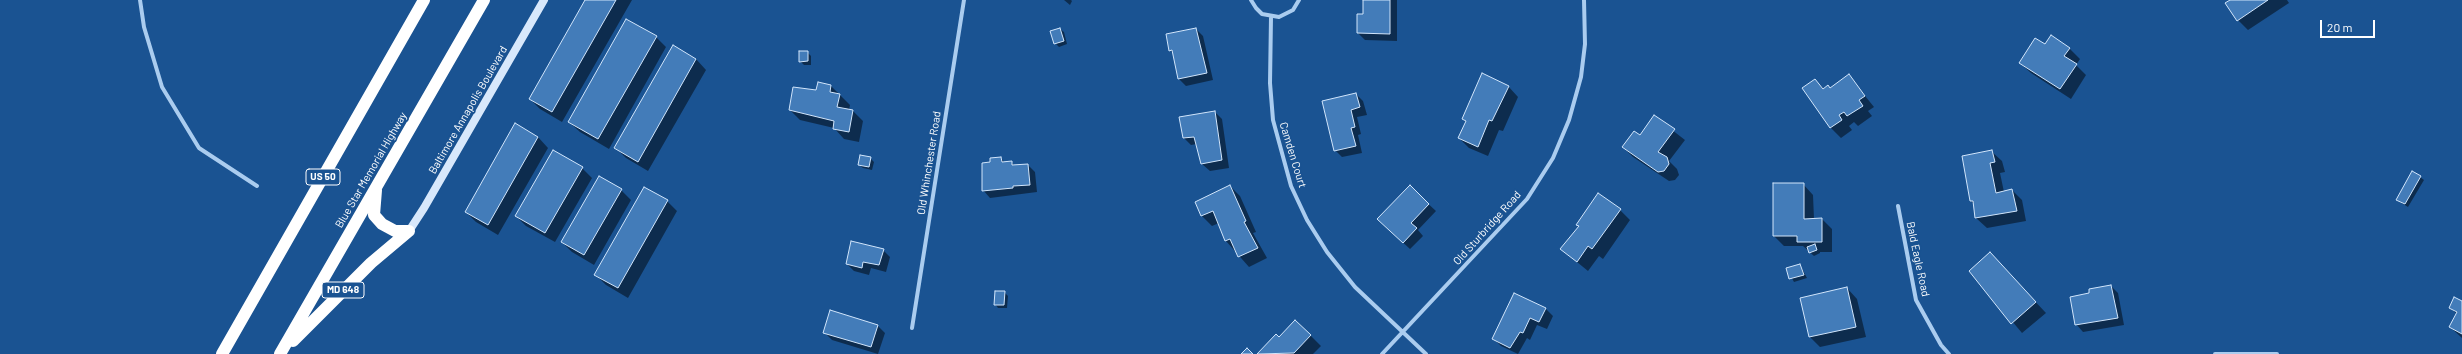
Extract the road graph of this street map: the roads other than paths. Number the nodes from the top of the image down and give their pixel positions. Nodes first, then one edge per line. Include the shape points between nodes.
1 (140, 0) edge
2 (424, 0) edge
3 (484, 0) edge
4 (544, 0) edge
5 (964, 0) edge
6 (1251, 0) edge
7 (1299, 0) edge
8 (1584, 0) edge
9 (1271, 17) junction
10 (257, 186) dead end
11 (376, 187) junction
12 (1898, 206) dead end
13 (409, 231) junction
14 (912, 328) dead end
15 (1404, 331) junction
16 (222, 354) edge
17 (280, 354) edge
18 (1382, 354) edge
19 (1426, 354) edge
20 (1949, 354) edge
21 (2215, 354) edge
22 (2277, 354) edge

1 - 10 street via 144,27 162,87 198,148
2 - 16 highway, US 50
3 - 11 highway, Blue Star Memorial Highway
4 - 13 street, Baltimore Annapolis Boulevard / MD 648
5 - 14 street, Old Whinchester Road
6 - 9 street via 1256,8
7 - 9 street via 1293,10 1286,15
8 - 15 street, Old Sturbridge Road via 1585,44 1581,77 1569,120 1553,158 1527,198
9 - 15 street, Camden Court via 1270,83 1273,120 1291,186 1307,220 1327,252 1355,287
11 - 13 highway via 374,215 382,224 395,231
11 - 17 highway, Blue Star Memorial Highway
12 - 20 street, Bald Eagle Road via 1916,300 1941,345
13 - 17 highway, MD 648 via 371,263
15 - 18 street, Old Sturbridge Road
15 - 19 street, Camden Court
21 - 22 street

